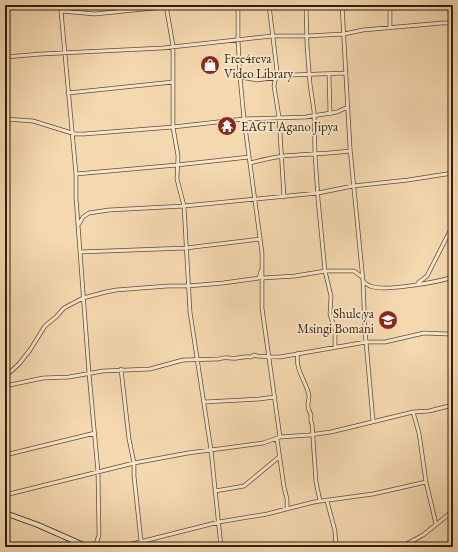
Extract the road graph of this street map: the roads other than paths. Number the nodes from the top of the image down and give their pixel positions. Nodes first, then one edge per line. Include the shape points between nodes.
1 (60, 5) edge
2 (183, 5) edge
3 (238, 5) edge
4 (269, 5) edge
5 (306, 5) edge
6 (342, 5) edge
7 (390, 5) edge
8 (166, 6) edge
9 (61, 11) junction
10 (453, 23) edge
11 (390, 28) junction
12 (344, 34) junction
13 (272, 36) junction
14 (307, 36) junction
15 (238, 40) junction
16 (173, 46) junction
17 (64, 53) junction
18 (453, 56) edge
19 (5, 57) edge
20 (346, 73) junction
21 (310, 74) junction
22 (329, 74) junction
23 (276, 76) junction
24 (240, 77) junction
25 (173, 82) junction
26 (452, 90) edge
27 (68, 94) junction
28 (348, 107) junction
29 (330, 114) junction
30 (314, 115) junction
31 (279, 117) junction
32 (5, 119) edge
33 (244, 119) junction
34 (453, 122) edge
35 (174, 127) junction
36 (72, 132) junction
37 (350, 151) junction
38 (315, 154) junction
39 (249, 157) junction
40 (281, 157) junction
41 (250, 163) junction
42 (177, 165) junction
43 (453, 173) edge
44 (76, 174) junction
45 (353, 186) junction
46 (318, 193) junction
47 (284, 197) junction
48 (255, 200) junction
49 (184, 206) junction
50 (79, 224) junction
51 (453, 226) edge
52 (260, 239) junction
53 (186, 248) junction
54 (80, 252) junction
55 (262, 269) junction
56 (325, 271) junction
57 (453, 277) edge
58 (263, 278) junction
59 (362, 279) junction
60 (417, 284) junction
61 (188, 286) junction
62 (84, 298) junction
63 (448, 334) dead end
64 (366, 342) junction
65 (334, 348) junction
66 (298, 354) junction
67 (269, 356) junction
68 (197, 359) junction
69 (121, 370) junction
70 (88, 373) junction
71 (5, 380) edge
72 (5, 386) edge
73 (275, 397) junction
74 (204, 402) junction
75 (453, 405) edge
76 (413, 412) junction
77 (373, 421) junction
78 (95, 433) junction
79 (312, 435) junction
80 (278, 438) junction
81 (211, 450) junction
82 (5, 455) edge
83 (280, 458) junction
84 (134, 463) junction
85 (98, 472) junction
86 (426, 482) junction
87 (215, 491) junction
88 (5, 495) edge
89 (320, 501) junction
90 (327, 501) junction
91 (287, 509) junction
92 (453, 511) edge
93 (5, 513) edge
94 (219, 522) junction
95 (436, 524) junction
96 (141, 541) junction
97 (88, 547) edge
98 (95, 547) edge
99 (120, 547) edge
100 (221, 547) edge
101 (336, 547) edge
102 (401, 547) edge

1 - 9 street
2 - 8 street
3 - 15 street
4 - 13 street
5 - 14 street
6 - 12 street
7 - 11 street
8 - 9 street via 95,14
8 - 16 street
9 - 17 street
10 - 11 street
11 - 12 street
12 - 14 street
12 - 20 street
13 - 14 street
13 - 15 street
13 - 23 street
14 - 21 street
15 - 16 street
15 - 24 street
16 - 17 street
16 - 25 street
17 - 19 street
17 - 27 street
18 - 26 street
20 - 22 street
20 - 28 street
21 - 22 street
21 - 23 street
21 - 30 street
22 - 29 street
23 - 24 street via 257,80
23 - 31 street via 274,86
24 - 33 street
25 - 27 street
25 - 35 street
26 - 34 street
27 - 36 street
28 - 29 street
28 - 37 street
29 - 30 street
30 - 31 street
30 - 38 street
31 - 33 street
31 - 40 street
32 - 36 street via 33,121
33 - 35 street
33 - 39 street
35 - 36 street via 84,134
35 - 42 street
36 - 44 street
37 - 38 street
37 - 45 street
38 - 40 street
38 - 46 street
39 - 41 street
39 - 42 street
40 - 41 street
40 - 47 street
41 - 48 street
42 - 44 street
42 - 49 street via 177,179
43 - 45 street
44 - 50 street
45 - 46 street
45 - 59 street
46 - 47 street
46 - 56 street
47 - 48 street
48 - 49 street
48 - 52 street
49 - 50 street via 142,207 89,213
49 - 53 street
50 - 54 street
51 - 60 street via 426,276
52 - 53 street
52 - 55 street
53 - 54 street
53 - 61 street
54 - 62 street
55 - 58 street
55 - 61 street via 259,278
56 - 58 street
56 - 59 street via 354,271
56 - 65 street via 331,296 330,314 335,330
57 - 60 street
58 - 67 street via 262,308
59 - 60 street via 377,288
59 - 64 street
61 - 62 street via 111,291
61 - 68 street
62 - 70 street
62 - 71 street via 64,308 45,326 30,350
63 - 64 street via 424,333 386,342
64 - 65 street
64 - 77 street
65 - 66 street
66 - 67 street
66 - 79 street via 298,369 309,395
67 - 68 street
67 - 73 street
68 - 69 street via 150,369
68 - 74 street
69 - 70 street
69 - 84 street
70 - 72 street via 43,378
70 - 78 street
73 - 74 street
73 - 80 street
74 - 81 street
75 - 76 street
76 - 77 street
76 - 86 street via 419,433
77 - 79 street
78 - 82 street
78 - 85 street
79 - 80 street
79 - 89 street
80 - 81 street via 263,443
80 - 83 street
81 - 84 street
81 - 87 street
83 - 87 street via 244,486
83 - 91 street
84 - 85 street
84 - 96 street
85 - 88 street
85 - 98 street via 99,535
86 - 90 street
86 - 95 street
87 - 94 street
89 - 90 street
89 - 91 street
90 - 101 street via 335,531
91 - 94 street
92 - 95 street
93 - 97 street
94 - 96 street
94 - 100 street
95 - 102 street via 423,535
96 - 99 street

